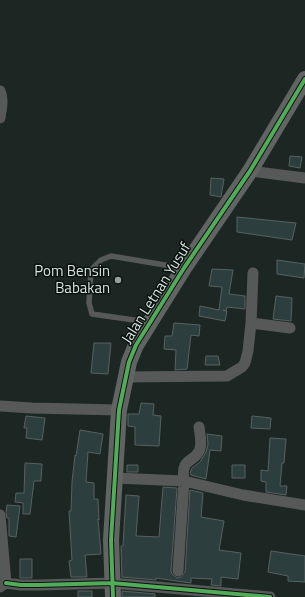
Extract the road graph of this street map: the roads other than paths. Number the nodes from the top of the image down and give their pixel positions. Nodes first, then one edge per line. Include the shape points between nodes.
1 (305, 79) edge
2 (0, 91) edge
3 (0, 118) edge
4 (250, 171) junction
5 (305, 178) edge
6 (184, 268) junction
7 (253, 273) dead end
8 (150, 322) junction
9 (251, 323) junction
10 (290, 328) dead end
11 (126, 377) junction
12 (0, 406) edge
13 (119, 410) junction
14 (198, 427) dead end
15 (115, 478) junction
16 (184, 481) junction
17 (305, 505) edge
18 (0, 515) edge
19 (178, 571) dead end
20 (3, 585) edge
21 (112, 590) edge
22 (270, 597) edge

1 - 4 street, Jalan Letnan Yusuf
2 - 3 street
4 - 5 street
4 - 6 street, Jalan Letnan Yusuf
6 - 8 street, Jalan Letnan Yusuf
6 - 8 lane via 111,256 101,260 91,270 89,303 92,314
7 - 9 street
8 - 11 street, Jalan Letnan Yusuf via 136,345
9 - 10 street
9 - 11 street via 245,363 227,376
11 - 13 street, Jalan Letnan Yusuf
12 - 13 street
13 - 15 street, Jalan Letnan Yusuf
14 - 16 street via 200,448 198,453 185,463
15 - 16 street
15 - 21 street, Jalan Letnan Yusuf via 111,540
16 - 17 street via 243,495
16 - 19 street
18 - 20 street
20 - 21 street
21 - 22 street

